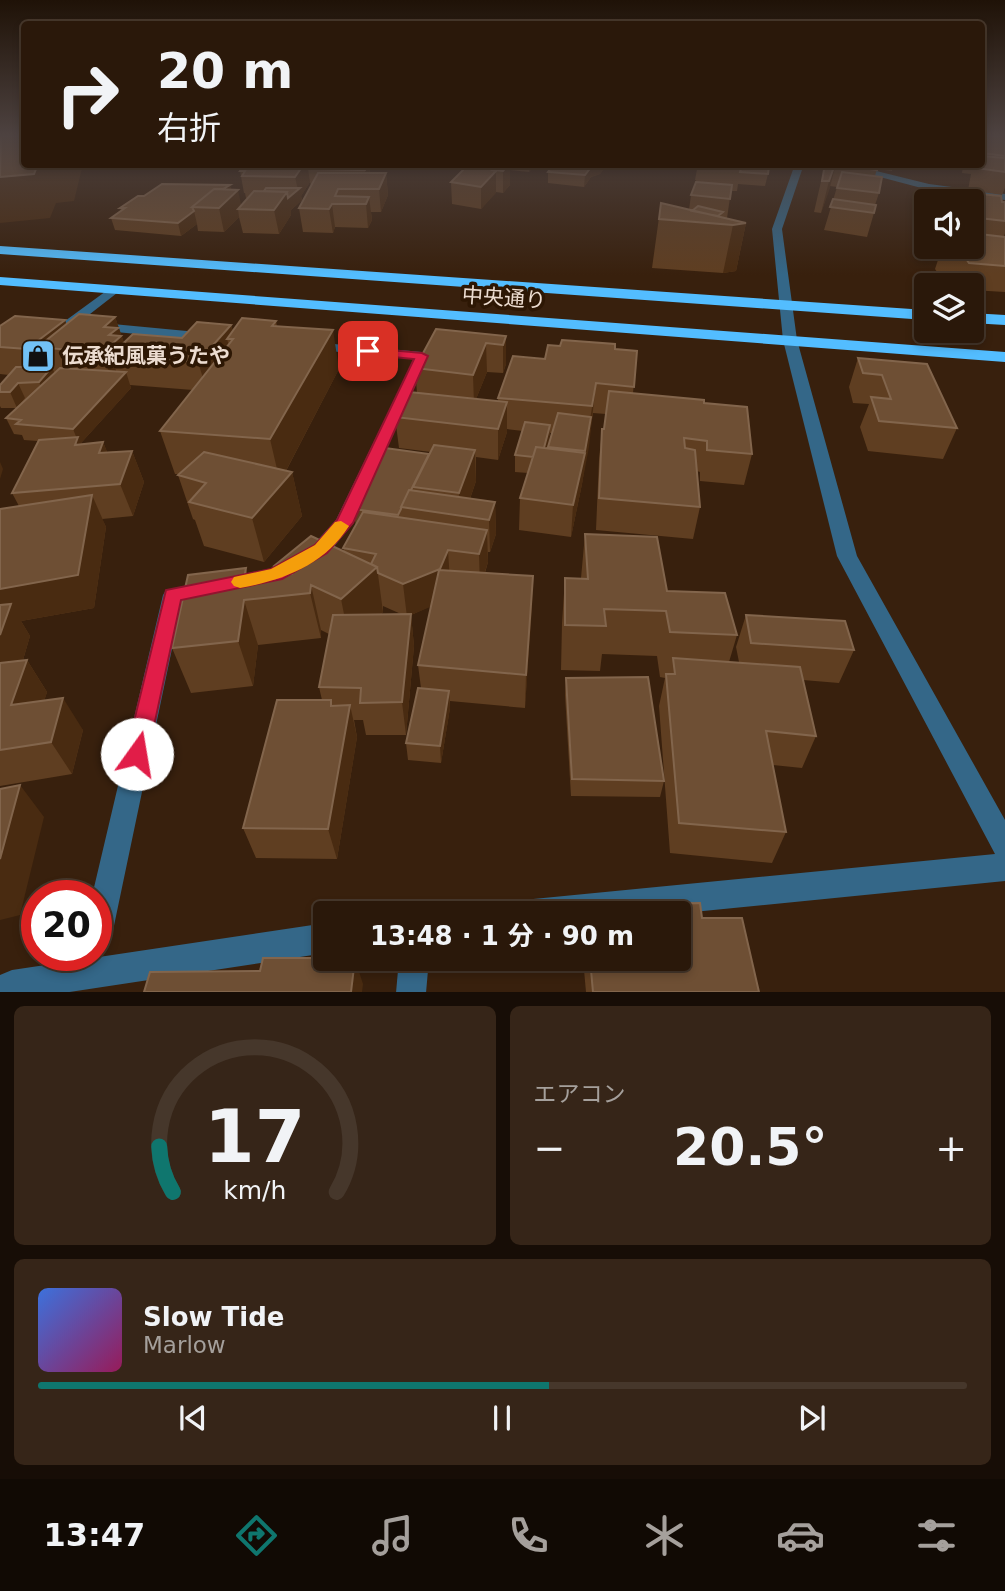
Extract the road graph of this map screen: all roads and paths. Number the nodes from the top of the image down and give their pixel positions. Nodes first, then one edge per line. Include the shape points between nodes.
1 (794, 182) edge
2 (910, 182) edge
3 (1005, 197) edge
4 (0, 250) edge
5 (0, 281) edge
6 (113, 289) junction
7 (784, 304) junction
8 (914, 313) edge
9 (984, 319) edge
10 (1005, 320) edge
11 (232, 339) edge
12 (790, 340) junction
13 (300, 345) edge
14 (1005, 357) edge
15 (1005, 846) edge
16 (1005, 867) edge
17 (109, 880) edge
18 (656, 901) edge
19 (313, 941) edge
20 (112, 970) edge
21 (67, 971) edge
22 (413, 971) edge
23 (150, 979) edge
24 (0, 990) edge
25 (411, 992) edge

1 - 7 street via 777,229
2 - 3 street
4 - 7 highway, 中央通り
5 - 6 highway, 中央通り
6 - 11 street via 69,324
6 - 12 highway, 中央通り
7 - 8 highway, 中央通り
7 - 12 street
9 - 10 highway
12 - 14 highway, 中央通り
12 - 15 street via 847,556
13 - 17 street via 422,356 344,523 321,549 276,575 173,595
16 - 18 street
19 - 23 street
20 - 23 street
21 - 24 street
22 - 25 street

